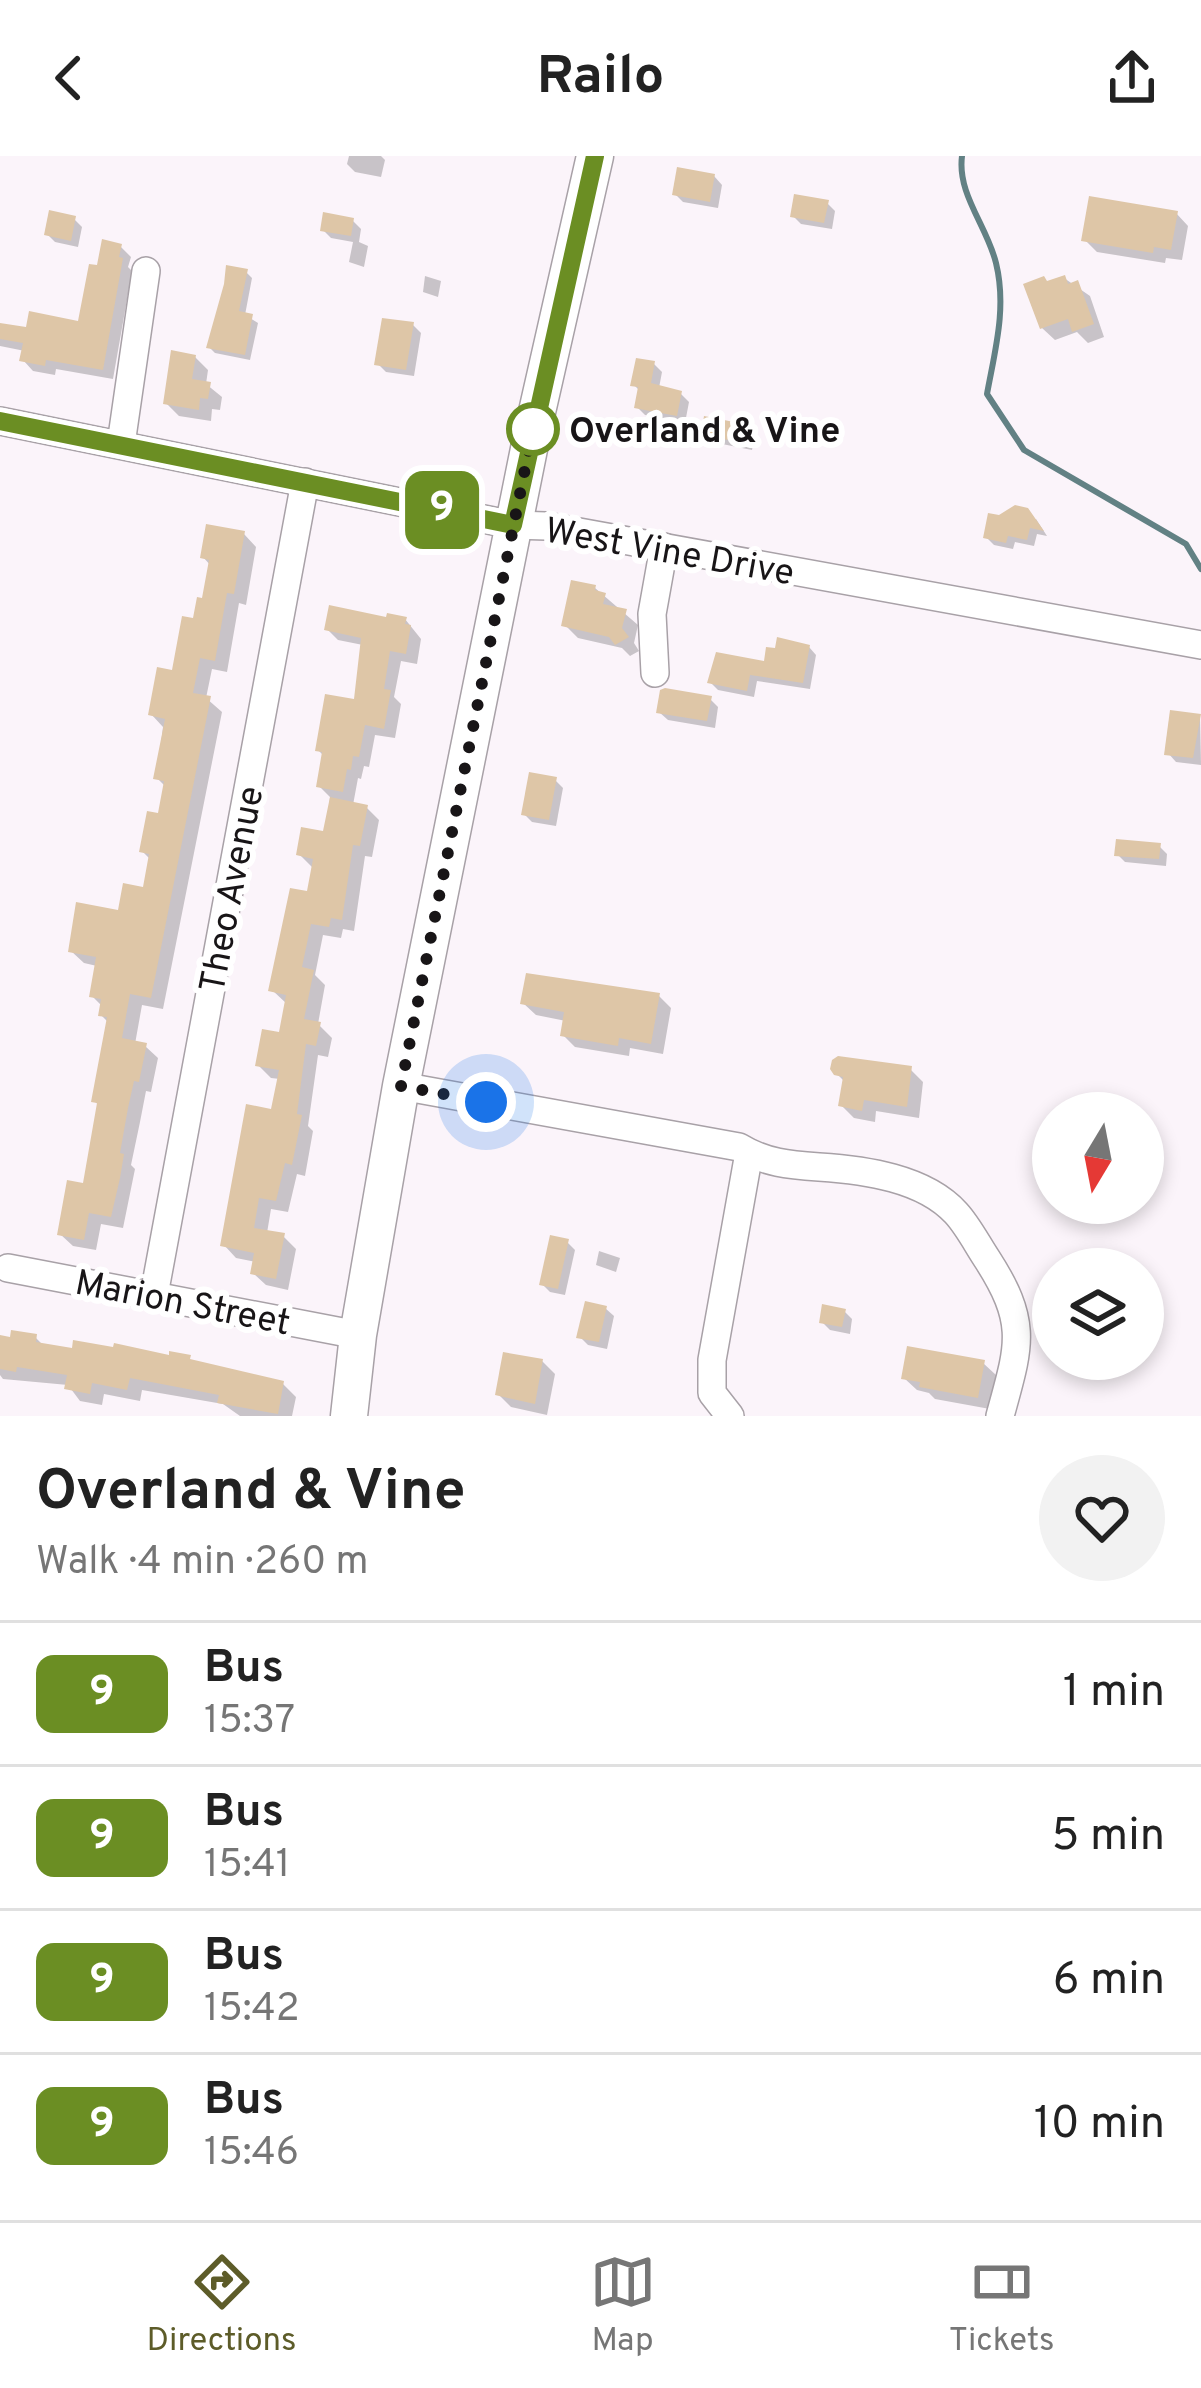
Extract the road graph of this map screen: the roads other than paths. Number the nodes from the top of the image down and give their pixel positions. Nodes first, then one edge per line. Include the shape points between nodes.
1 (595, 156) edge
2 (146, 271) dead end
3 (0, 421) edge
4 (121, 444) junction
5 (305, 482) junction
6 (513, 525) junction
7 (664, 548) junction
8 (1201, 645) edge
9 (655, 673) dead end
10 (401, 1086) junction
11 (749, 1153) junction
12 (8, 1268) dead end
13 (154, 1295) junction
14 (358, 1335) junction
15 (349, 1416) edge
16 (730, 1416) edge
17 (1000, 1416) edge

1 - 6 main road
2 - 4 street
3 - 4 street, West Vine Drive
4 - 5 street, West Vine Drive
5 - 6 street, West Vine Drive
5 - 13 street, Theo Avenue
6 - 7 street, West Vine Drive
6 - 10 main road
7 - 8 street, West Vine Drive
7 - 9 street via 652,614
10 - 11 street
10 - 14 main road
11 - 16 street via 712,1360 712,1393
11 - 17 street via 922,1187 958,1214 1008,1294 1019,1332
12 - 13 street, Marion Street
13 - 14 street, Marion Street
14 - 15 main road

